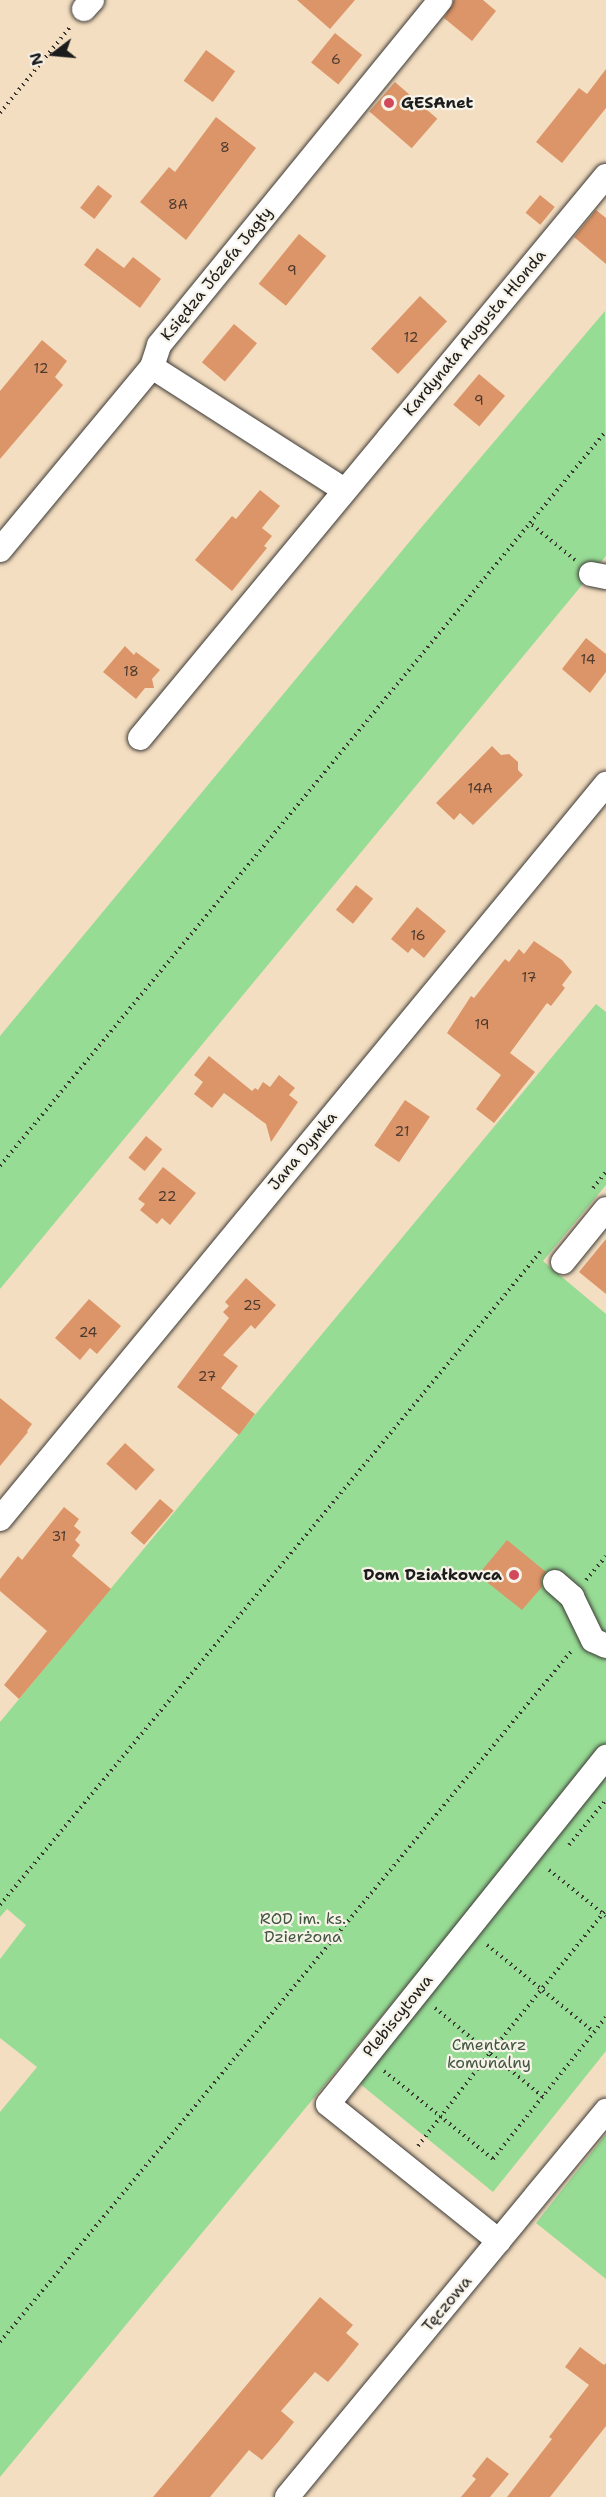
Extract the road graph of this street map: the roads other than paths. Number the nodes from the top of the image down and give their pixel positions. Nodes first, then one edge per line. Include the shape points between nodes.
1 (440, 0) edge
2 (606, 176) edge
3 (152, 367) junction
4 (344, 490) junction
5 (0, 550) edge
6 (140, 738) dead end
7 (606, 783) edge
8 (606, 1209) edge
9 (554, 1254) road end
10 (0, 1519) edge
11 (564, 1590) road end
12 (599, 1643) edge
13 (606, 1757) edge
14 (606, 2111) edge
15 (499, 2241) junction
16 (287, 2497) edge

1 - 3 street, Księdza Józefa Jagły via 159,345
2 - 4 street, Kardynała Augusta Hlonda
3 - 4 street
3 - 5 street, Księdza Józefa Jagły
4 - 6 street, Kardynała Augusta Hlonda
7 - 10 street, Jana Dymka
8 - 9 street
11 - 12 street
13 - 15 street, Plebiscytowa via 328,2104
14 - 15 street, Tęczowa
15 - 16 street, Tęczowa

